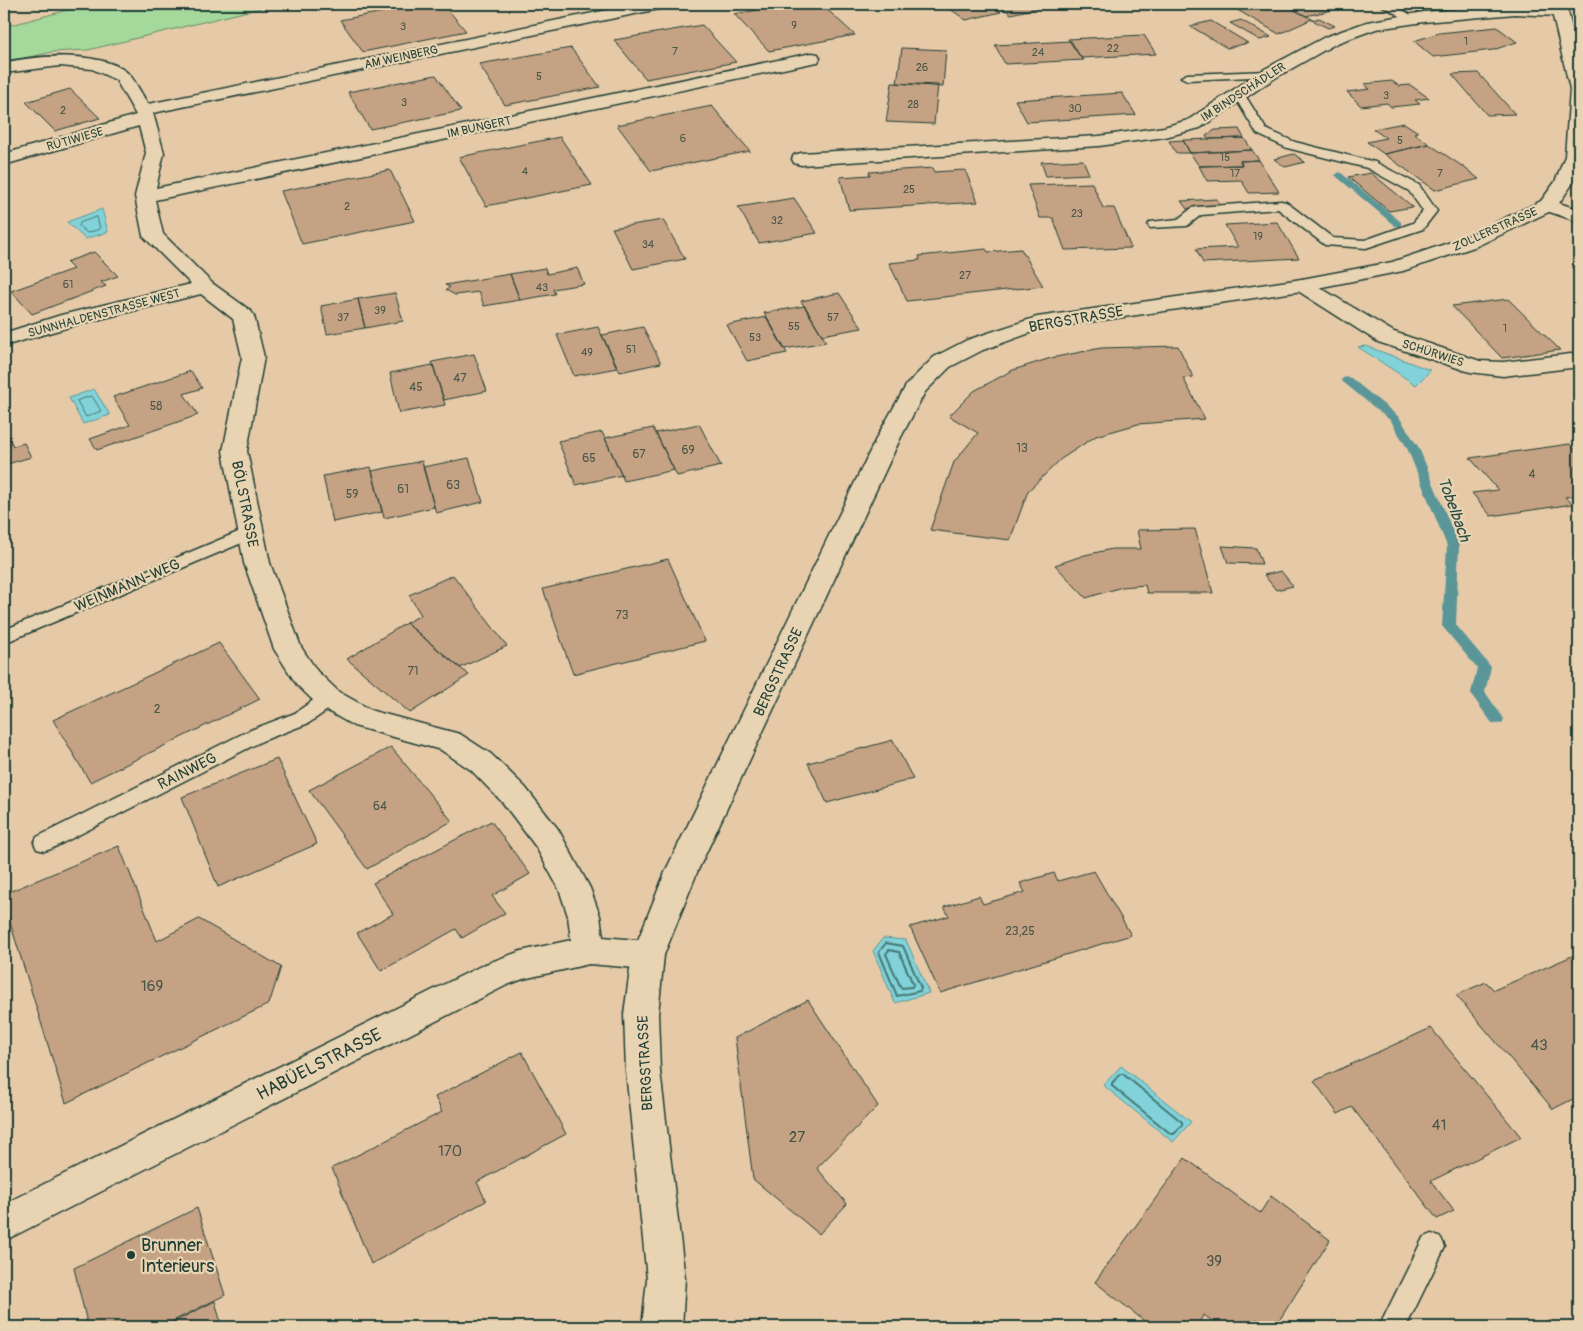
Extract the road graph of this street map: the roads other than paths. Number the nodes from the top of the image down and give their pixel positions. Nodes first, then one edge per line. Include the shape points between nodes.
1 (658, 4) edge
2 (1384, 4) edge
3 (1559, 8) edge
4 (1413, 19) junction
5 (812, 58) dead end
6 (4, 68) edge
7 (1269, 74) junction
8 (1187, 77) dead end
9 (1239, 94) junction
10 (145, 114) junction
11 (801, 159) dead end
12 (4, 160) edge
13 (145, 196) junction
14 (1548, 205) junction
15 (1579, 216) edge
16 (1155, 226) dead end
17 (1302, 285) junction
18 (205, 287) junction
19 (1264, 290) joint
20 (4, 340) edge
21 (1579, 360) edge
22 (250, 533) junction
23 (4, 638) edge
24 (329, 699) junction
25 (44, 843) dead end
26 (589, 950) junction
27 (648, 954) junction
28 (4, 1223) edge
29 (1432, 1247) dead end
30 (662, 1327) edge
31 (1392, 1327) edge

1 - 10 street, AM WEINBERG
2 - 4 lane
3 - 4 street, IM BINDSCHÄDLER
3 - 14 street, ZOLLERSTRASSE via 1579,88 1574,156 1564,183
4 - 7 street, IM BINDSCHÄDLER via 1373,25 1332,40
5 - 13 street, IM BUNGERT
6 - 10 street, BÖLSTRASSE via 60,60 96,64 122,77
7 - 8 lane
7 - 9 street, IM BINDSCHÄDLER
9 - 11 street, IM BINDSCHÄDLER via 1194,124 1165,132 1099,140
9 - 16 lane via 1261,131 1291,145 1371,165 1414,188 1430,211 1418,226 1366,244 1330,242 1281,205 1197,211 1182,224
10 - 12 street, RÜTIWIESE
10 - 13 street, BÖLSTRASSE via 155,153
13 - 18 street, BÖLSTRASSE via 153,236
14 - 15 street
14 - 17 street, ZOLLERSTRASSE via 1436,255 1396,267
17 - 19 street, ZOLLERSTRASSE
17 - 21 street, SCHÜRWIES via 1386,337 1478,367 1503,370
18 - 20 street, SUNNHALDENSTRASSE WEST via 70,320
18 - 22 street, BÖLSTRASSE via 243,316 253,356 235,451
19 - 27 street, BERGSTRASSE via 1037,324 976,345 942,362 915,389 682,870
22 - 23 lane, WEINMANN-WEG
22 - 24 street, BÖLSTRASSE via 257,563 288,650 307,678
24 - 25 lane, RAINWEG via 302,718 255,736
24 - 26 street, BÖLSTRASSE via 364,719 450,742 481,762 514,795 547,838 577,897 584,916
26 - 27 street, HABÜELSTRASSE
26 - 28 street, HABÜELSTRASSE via 521,965 494,975
27 - 30 street, BERGSTRASSE via 641,1014 642,1052 666,1279
29 - 31 lane

